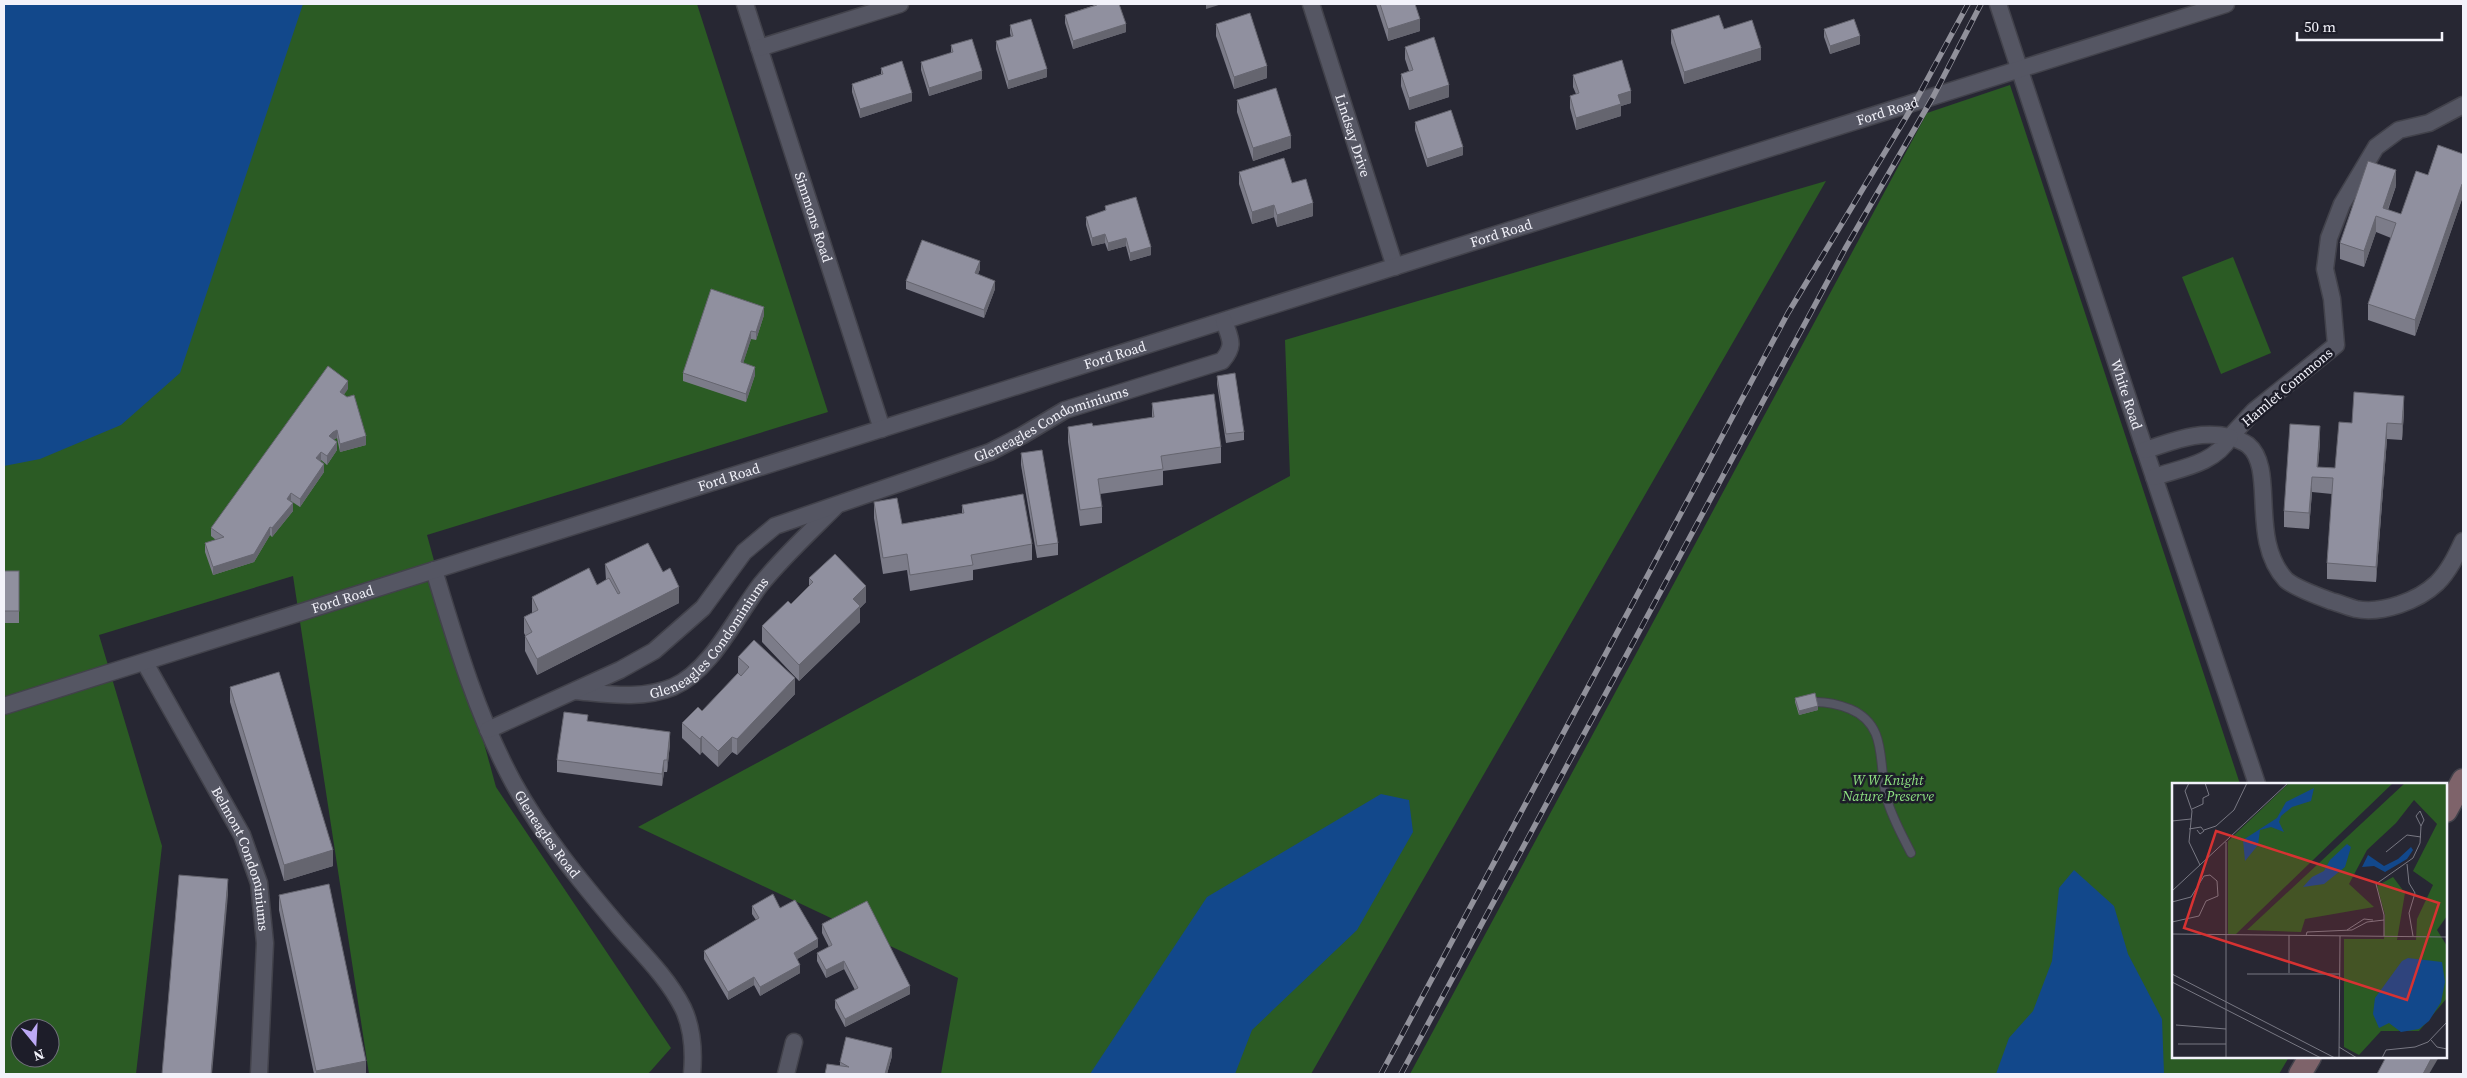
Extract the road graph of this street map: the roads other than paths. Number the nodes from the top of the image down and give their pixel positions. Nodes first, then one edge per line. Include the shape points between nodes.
1 (745, 4) edge
2 (900, 4) edge
3 (1311, 4) edge
4 (1998, 4) edge
5 (2226, 4) edge
6 (759, 48) junction
7 (2019, 69) junction
8 (2463, 105) edge
9 (1395, 266) junction
10 (1224, 320) junction
11 (882, 429) junction
12 (2230, 437) junction
13 (2145, 450) junction
14 (2154, 477) junction
15 (839, 504) junction
16 (2462, 548) edge
17 (434, 570) junction
18 (145, 663) junction
19 (574, 691) junction
20 (1816, 702) edge
21 (4, 706) edge
22 (488, 730) junction
23 (2463, 780) edge
24 (2257, 783) edge
25 (2447, 810) edge
26 (1911, 853) dead end
27 (794, 1042) dead end
28 (2309, 1058) edge
29 (259, 1074) edge
30 (692, 1074) edge
31 (786, 1074) edge
32 (2300, 1074) edge

1 - 6 street, Simmons Road
2 - 6 street
3 - 9 street, Lindsay Drive
4 - 7 street, White Road
5 - 7 street, Ford Road
6 - 11 street, Simmons Road
7 - 9 street, Ford Road
7 - 13 street, White Road
8 - 12 street, Hamlet Commons via 2429,123 2399,130 2376,147 2342,204 2329,238 2325,269 2332,299 2336,345 2254,411
9 - 10 street, Ford Road
10 - 11 street, Ford Road
10 - 15 street, Gleneagles Condominiums via 1231,342 1230,351 1222,361 1064,410 990,452
11 - 17 street, Ford Road
12 - 13 street, Hamlet Commons via 2208,433 2193,435
12 - 14 street, Hamlet Commons via 2214,456
12 - 16 street, Hamlet Commons via 2248,446 2261,466 2265,539 2273,563 2288,581 2324,599 2357,609 2382,610 2413,598 2437,583
13 - 14 street, White Road
14 - 24 street, White Road
15 - 19 street, Gleneagles Condominiums via 775,526 744,552 703,608 682,629 654,651
15 - 19 street, Gleneagles Condominiums via 762,583 708,659 692,675 674,686 633,696
17 - 18 street, Ford Road
17 - 22 street, Gleneagles Road via 466,675
18 - 21 street, Ford Road
18 - 29 street, Belmont Condominiums via 242,835 259,883 265,943
19 - 22 street, Gleneagles Condominiums
20 - 26 lane via 1845,707 1871,723 1877,735 1886,796
22 - 30 street, Gleneagles Road via 536,820 679,1001 690,1026
23 - 25 main road
27 - 31 street
28 - 32 main road

